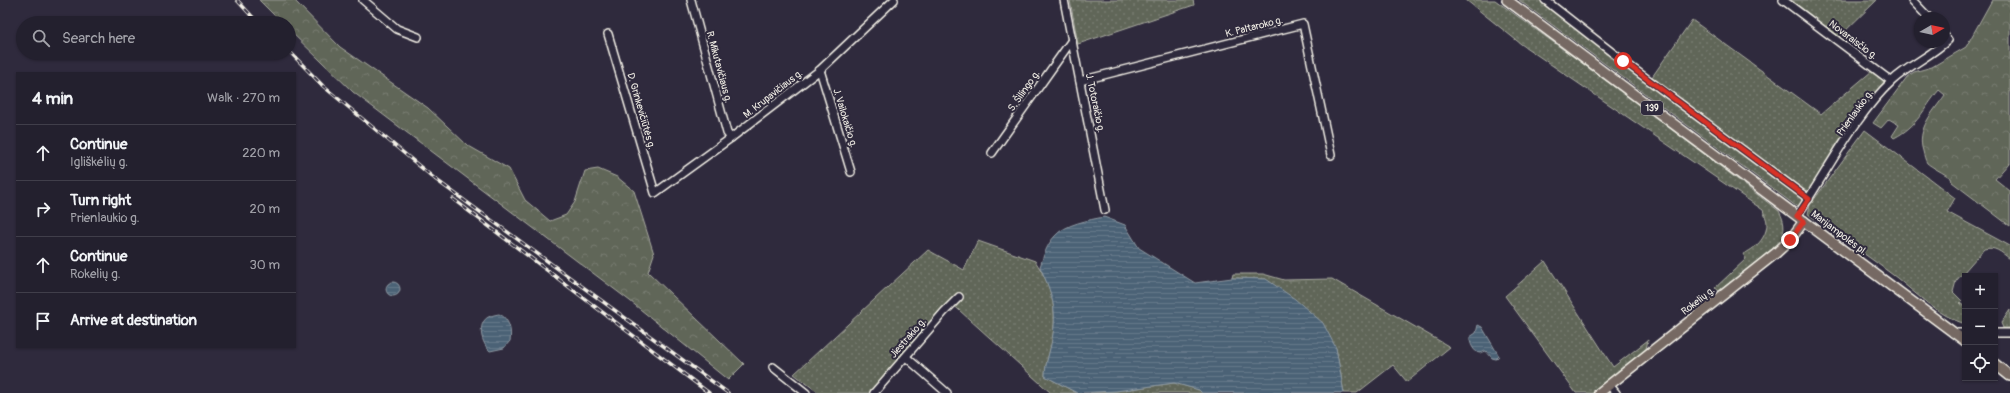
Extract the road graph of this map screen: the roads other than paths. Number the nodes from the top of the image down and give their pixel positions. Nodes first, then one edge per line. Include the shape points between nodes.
1 (363, 0) edge
2 (691, 0) edge
3 (894, 0) edge
4 (1064, 0) edge
5 (1507, 0) edge
6 (1545, 0) edge
7 (1783, 0) edge
8 (1912, 0) edge
9 (1923, 12) edge
10 (608, 34) dead end
11 (418, 37) dead end
12 (1072, 40) junction
13 (1932, 48) edge
14 (820, 70) junction
15 (1080, 81) junction
16 (1892, 81) junction
17 (731, 138) junction
18 (992, 153) dead end
19 (1331, 155) dead end
20 (851, 172) dead end
21 (655, 192) joint
22 (1809, 199) junction
23 (1105, 210) dead end
24 (1801, 218) junction
25 (959, 298) dead end
26 (1953, 332) junction
27 (1962, 333) edge
28 (1998, 333) edge
29 (2010, 334) edge
30 (1962, 339) edge
31 (906, 357) junction
32 (1998, 366) edge
33 (773, 367) dead end
34 (2010, 376) edge
35 (1609, 385) junction
36 (806, 393) edge
37 (874, 393) edge
38 (947, 393) edge
39 (1599, 393) edge
40 (1616, 393) edge

1 - 11 street via 397,29
2 - 17 street, R. Mikutavičiaus g. via 727,133
3 - 14 street, M. Krupavičiaus g.
4 - 12 street, J. Totoraičio g.
5 - 24 main road, Marijampolės pl. / 139
6 - 22 street
7 - 16 street, Novaraisčio g.
8 - 9 street
10 - 21 street, D. Grinkevičiūtės g.
12 - 15 street, J. Totoraičio g.
12 - 18 street, S. Šilingo g.
13 - 16 street, Prienlaukio g.
14 - 17 street, M. Krupavičiaus g.
14 - 20 street, J. Vailokaičio g.
15 - 19 street, K. Paltaroko g. via 1303,24
15 - 23 street, J. Totoraičio g.
16 - 22 street, Prienlaukio g. via 1859,121
17 - 21 street, M. Krupavičiaus g.
22 - 24 street, Prienlaukio g.
24 - 26 main road, Marijampolės pl. / 139
24 - 35 main road, Rokelių g. via 1790,240 1776,253
25 - 31 street, Jiestrakio g.
26 - 27 street
26 - 30 main road, Marijampolės pl. / 139
28 - 29 street
31 - 37 street, Jiestrakio g.
31 - 38 street
32 - 34 main road
33 - 36 street
35 - 39 main road, Rokelių g.
35 - 40 street

